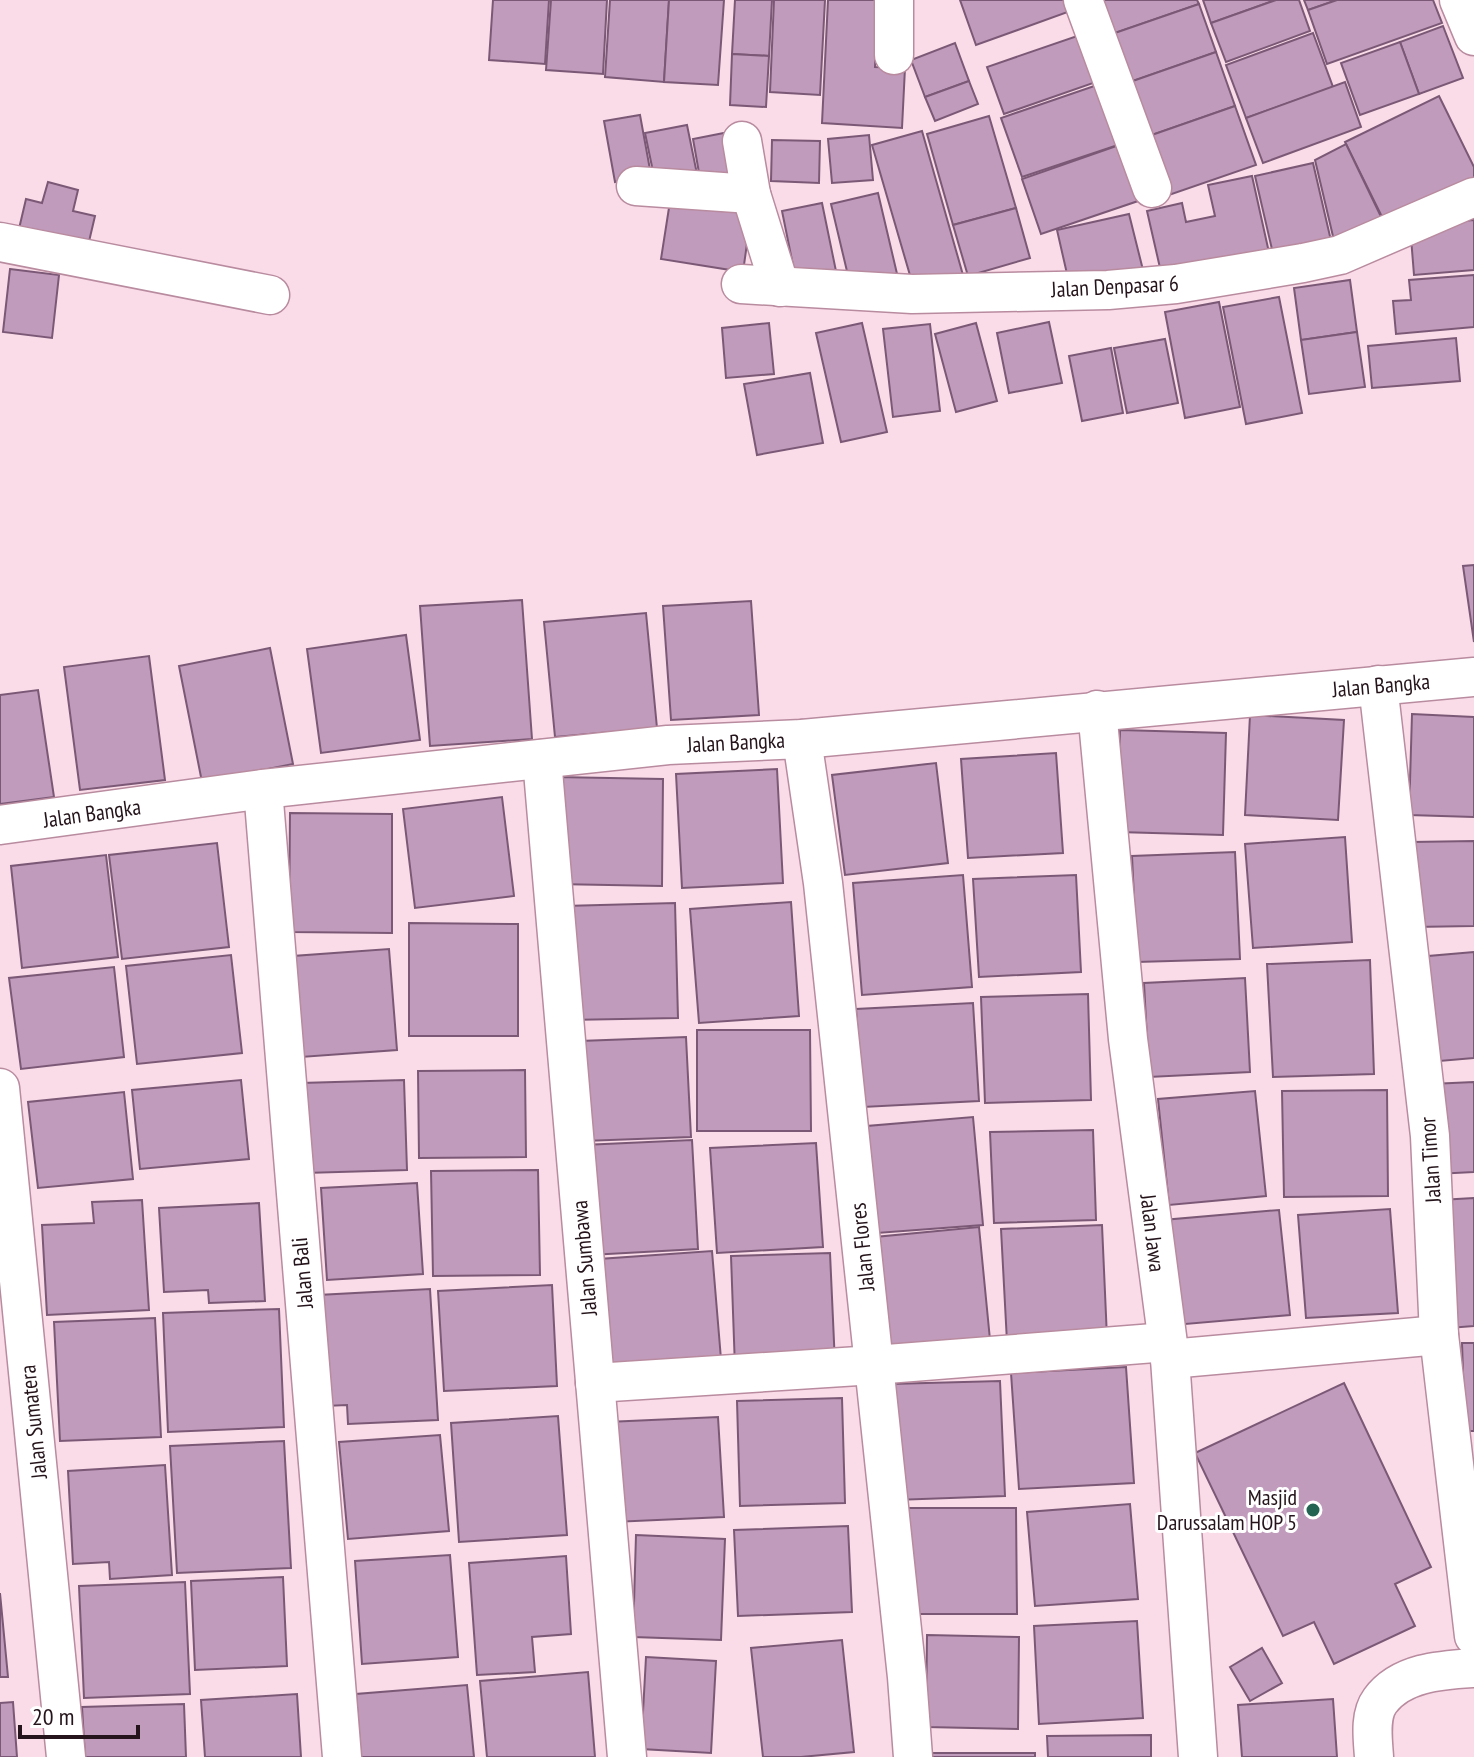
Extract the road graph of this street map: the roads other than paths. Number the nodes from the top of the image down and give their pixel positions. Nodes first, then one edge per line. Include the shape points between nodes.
1 (894, 0) edge
2 (1083, 0) edge
3 (1459, 0) edge
4 (1474, 36) edge
5 (894, 55) dead end
6 (742, 141) dead end
7 (636, 186) dead end
8 (1152, 188) dead end
9 (751, 194) junction
10 (1474, 197) edge
11 (0, 242) edge
12 (741, 284) dead end
13 (780, 287) junction
14 (270, 295) dead end
15 (1474, 677) edge
16 (1378, 685) junction
17 (1097, 710) junction
18 (802, 739) junction
19 (542, 759) junction
20 (263, 789) junction
21 (0, 825) edge
22 (0, 1088) edge
23 (1439, 1335) junction
24 (1168, 1350) junction
25 (874, 1365) junction
26 (595, 1383) junction
27 (1474, 1636) edge
28 (1474, 1668) edge
29 (66, 1757) edge
30 (342, 1757) edge
31 (627, 1757) edge
32 (913, 1757) edge
33 (1198, 1757) edge
34 (1374, 1757) edge

1 - 5 street
2 - 8 street
3 - 4 street
6 - 9 street
7 - 9 street
9 - 13 street
10 - 13 street, Jalan Denpasar 6 via 1340,255 1176,284 926,294
11 - 14 street
12 - 13 street, Jalan Denpasar 6
15 - 16 street, Jalan Bangka
16 - 17 street, Jalan Bangka
16 - 23 street, Jalan Timor via 1430,1136
17 - 18 street, Jalan Bangka
17 - 24 street, Jalan Jawa via 1128,1039
18 - 19 street, Jalan Bangka via 668,745
18 - 25 street, Jalan Flores via 825,899
19 - 20 street, Jalan Bangka
19 - 26 street, Jalan Sumbawa
20 - 21 street, Jalan Bangka
20 - 30 street, Jalan Bali
22 - 29 street, Jalan Sumatera
23 - 24 street
23 - 27 street, Jalan Timor
24 - 25 street
24 - 33 street, Jalan Jawa
25 - 26 street
25 - 32 street, Jalan Flores
26 - 31 street, Jalan Sumbawa
28 - 34 street via 1433,1670 1380,1701 1372,1729

